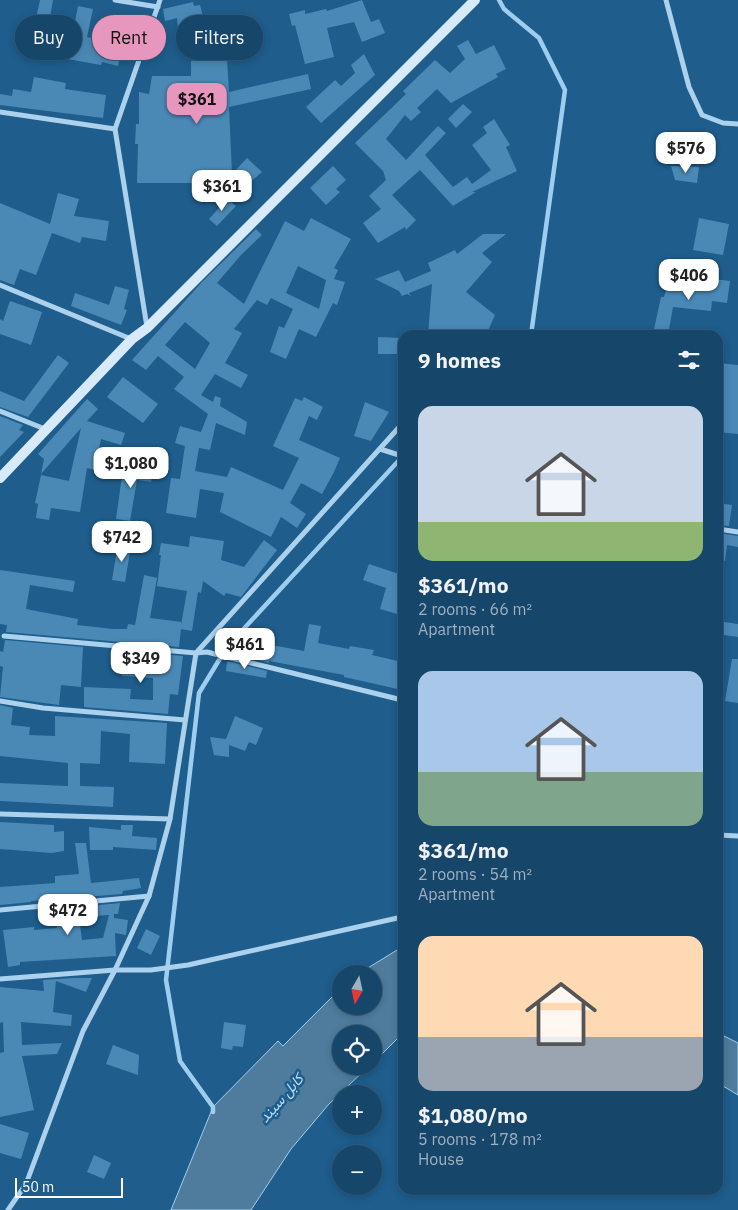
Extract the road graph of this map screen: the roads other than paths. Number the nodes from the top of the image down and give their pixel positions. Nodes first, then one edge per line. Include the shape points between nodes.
1 (115, 0) edge
2 (160, 0) edge
3 (475, 0) edge
4 (666, 0) edge
5 (158, 7) junction
6 (0, 112) edge
7 (738, 124) edge
8 (115, 129) junction
9 (0, 285) edge
10 (147, 328) junction
11 (132, 339) junction
12 (0, 411) edge
13 (45, 429) junction
14 (398, 429) edge
15 (380, 449) junction
16 (398, 455) edge
17 (0, 478) edge
18 (723, 530) edge
19 (738, 532) edge
20 (4, 636) dead end
21 (196, 653) junction
22 (398, 699) edge
23 (0, 701) edge
24 (185, 720) junction
25 (0, 814) edge
26 (170, 818) junction
27 (723, 835) edge
28 (738, 836) edge
29 (149, 896) junction
30 (0, 910) edge
31 (398, 918) edge
32 (115, 970) junction
33 (0, 979) edge
34 (8, 1210) edge

1 - 5 street
2 - 5 street
3 - 10 street
4 - 7 street via 689,87 702,115 723,124
5 - 8 street
6 - 8 street
8 - 10 street
9 - 11 street
10 - 11 street
11 - 13 street
12 - 13 street
13 - 17 street
14 - 15 street
15 - 16 street
15 - 21 street
18 - 19 street
20 - 21 street
21 - 22 street via 226,656
21 - 24 street
23 - 24 street via 43,708
24 - 26 street
25 - 26 street
26 - 29 street
27 - 28 street
29 - 30 street
29 - 32 street
31 - 32 street via 188,965 152,970
32 - 33 street
32 - 34 street via 83,1031 26,1184

